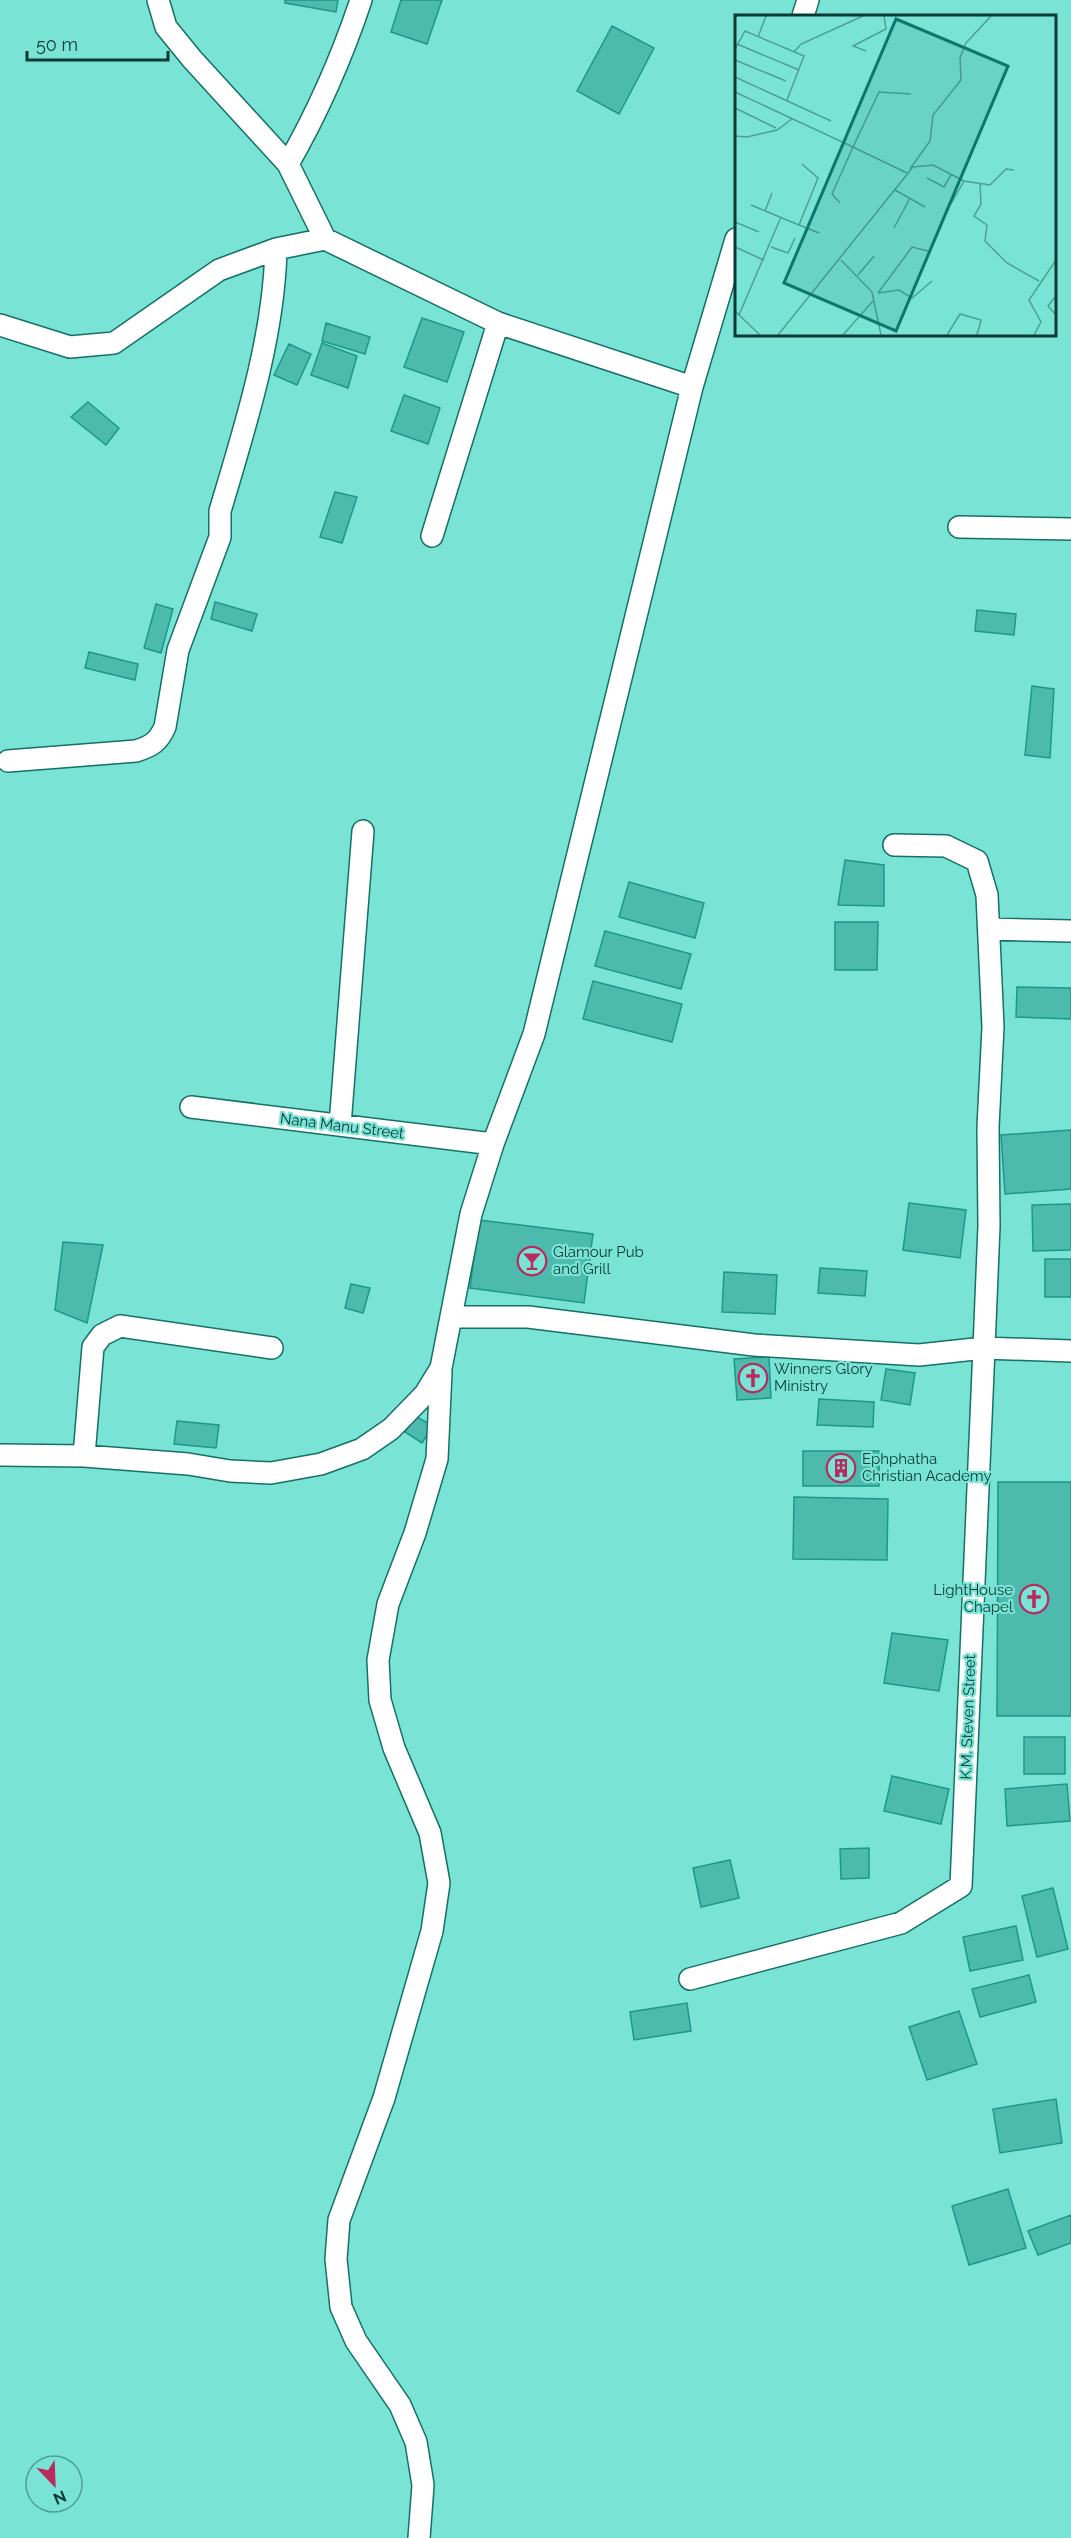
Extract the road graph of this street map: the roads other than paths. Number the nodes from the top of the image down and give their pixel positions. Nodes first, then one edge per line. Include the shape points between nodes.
1 (158, 0) edge
2 (361, 0) edge
3 (808, 0) edge
4 (803, 15) edge
5 (288, 164) junction
6 (325, 239) junction
7 (735, 242) edge
8 (276, 249) junction
9 (498, 323) junction
10 (0, 325) edge
11 (692, 387) junction
12 (959, 527) dead end
13 (1071, 529) edge
14 (432, 536) dead end
15 (8, 761) dead end
16 (363, 831) dead end
17 (894, 845) dead end
18 (990, 929) junction
19 (1071, 931) edge
20 (191, 1107) dead end
21 (340, 1125) junction
22 (493, 1144) junction
23 (452, 1317) junction
24 (272, 1348) dead end
25 (984, 1348) junction
26 (1071, 1351) edge
27 (441, 1368) junction
28 (0, 1455) edge
29 (84, 1456) junction
30 (690, 1979) dead end
31 (419, 2538) edge

1 - 5 street via 172,35
2 - 5 street via 318,111
3 - 4 street
5 - 6 street
6 - 8 street
6 - 9 street
7 - 11 street
8 - 10 street via 219,270 114,343 70,347
8 - 15 street via 270,329 220,511 220,537 178,650 165,728 156,744 136,751
9 - 11 street
9 - 14 street
11 - 22 street via 534,1034
12 - 13 street
16 - 21 street
17 - 18 street via 946,846 977,861 987,895
18 - 19 street
18 - 25 street via 993,1028
20 - 21 street, Nana Manu Street
21 - 22 street, Nana Manu Street
22 - 23 street via 471,1214
23 - 25 street via 528,1317 754,1345 919,1355
23 - 27 street
24 - 29 street via 120,1326 102,1335 93,1347
25 - 26 street
25 - 30 street, K.M. Steven Street via 961,1886 901,1923
27 - 29 street via 425,1394 391,1429 362,1449 321,1464 271,1473 230,1472 188,1464
27 - 31 street via 437,1459 388,1604 378,1660 380,1700 394,1748 430,1833 439,1883 432,1931 384,2098 339,2220 336,2259 341,2307 356,2341 400,2405 416,2442 423,2485
28 - 29 street

